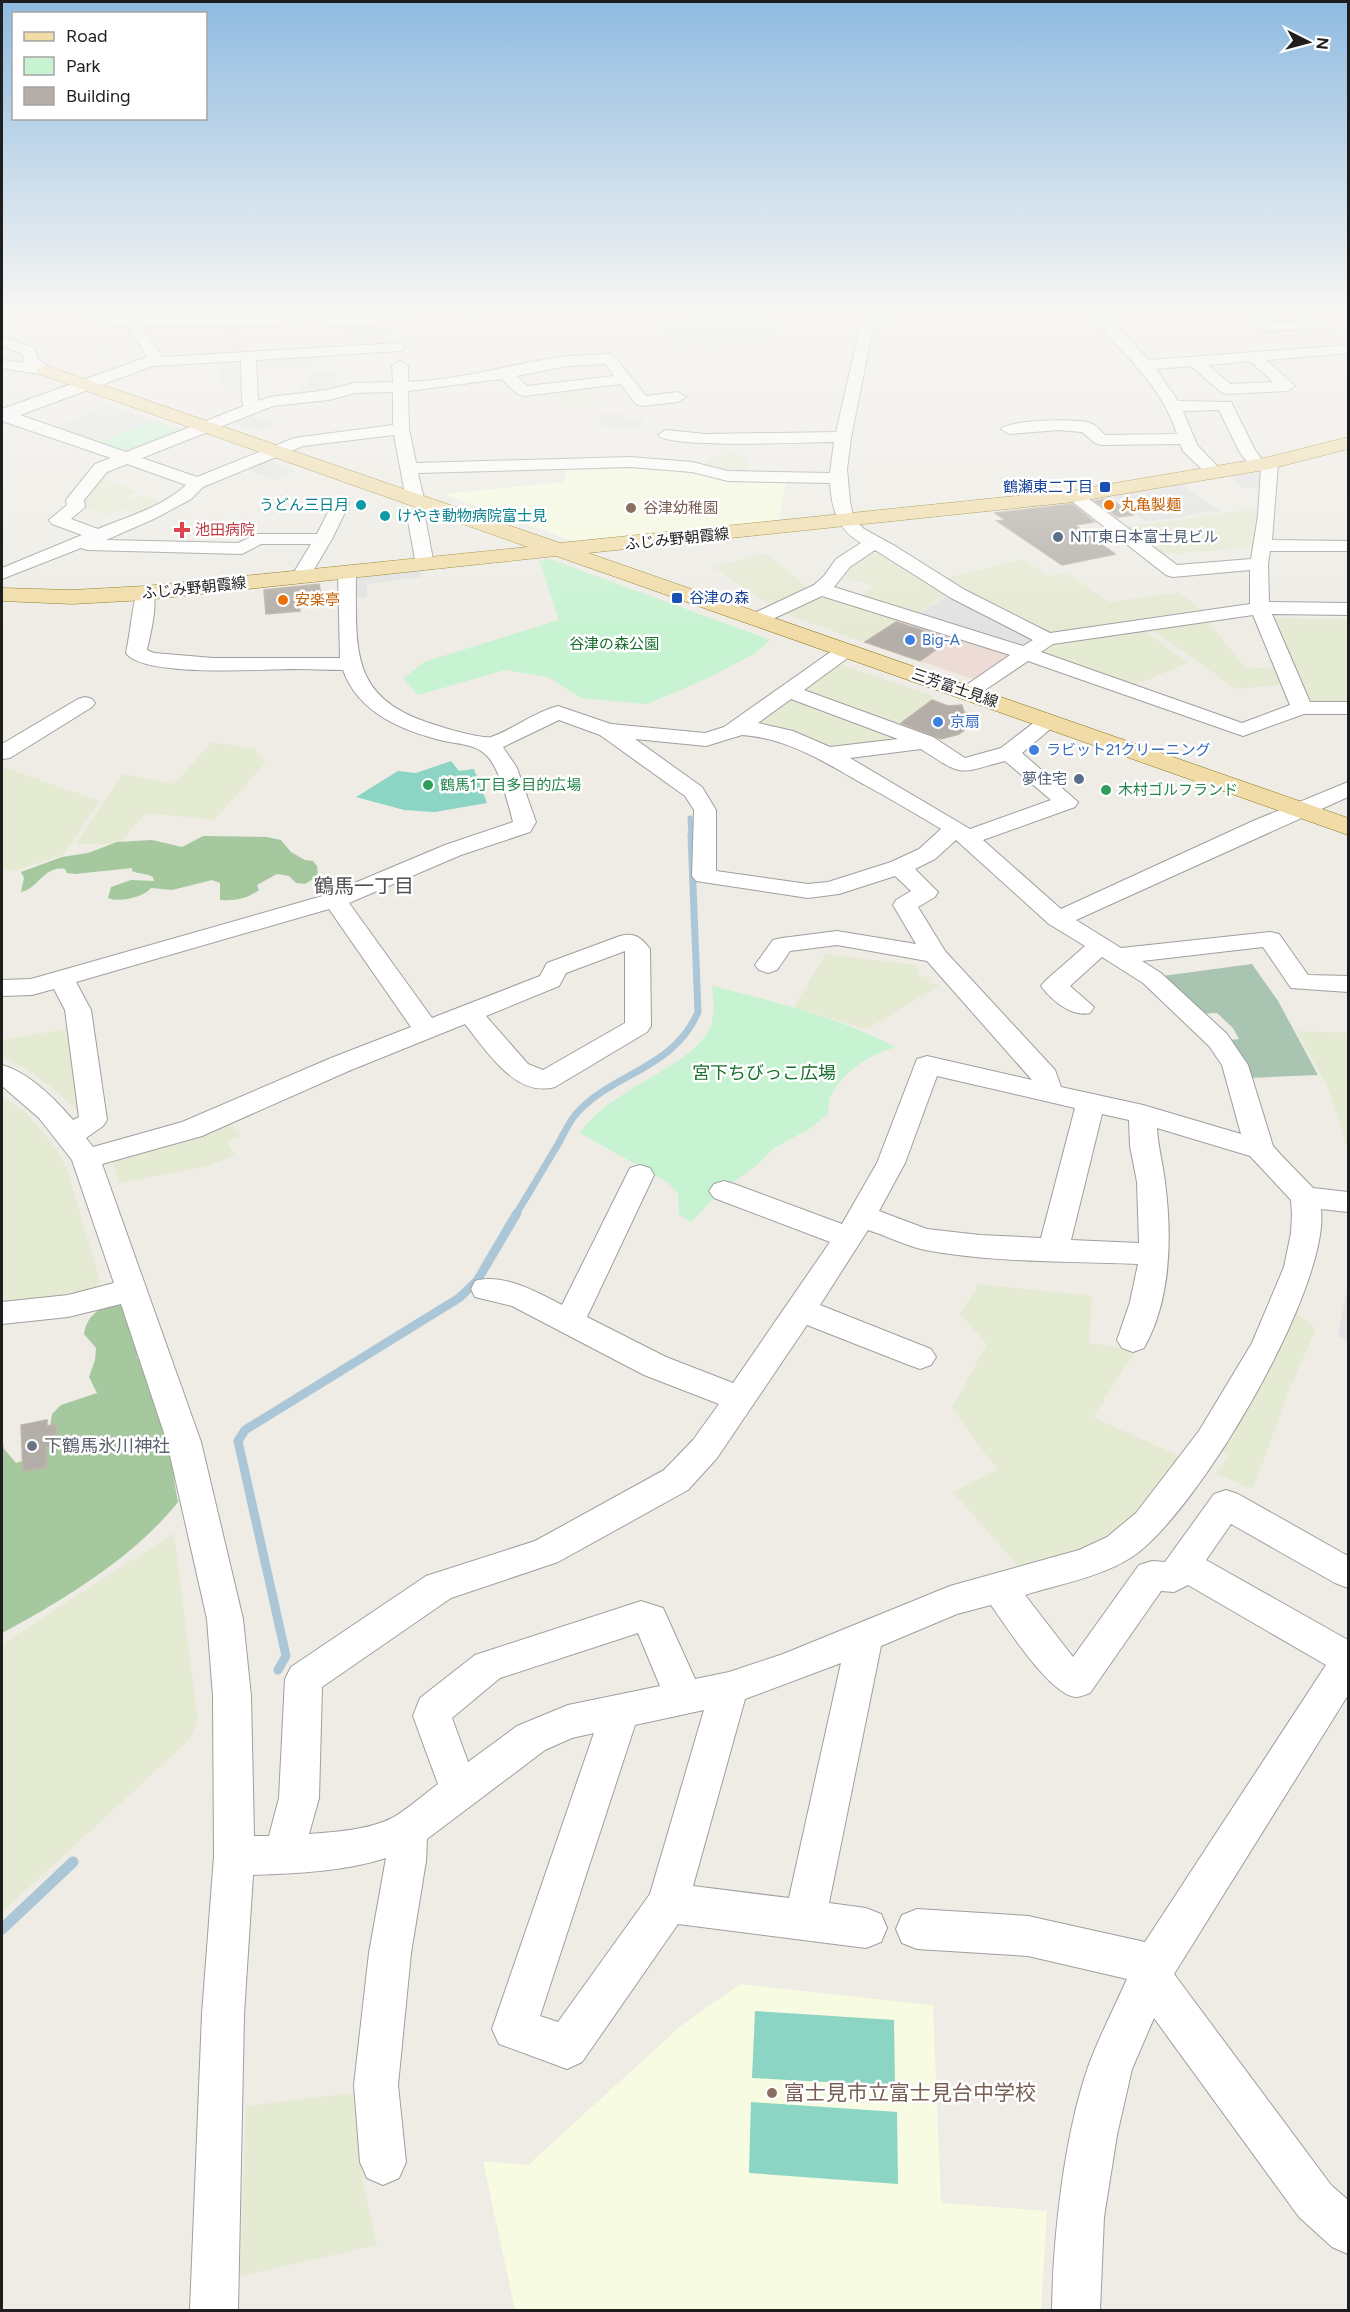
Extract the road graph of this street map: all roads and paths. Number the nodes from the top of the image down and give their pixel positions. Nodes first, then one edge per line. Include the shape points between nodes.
1 (2, 415) edge
2 (174, 415) edge
3 (235, 415) edge
4 (401, 415) edge
5 (848, 415) edge
6 (1177, 415) edge
7 (1230, 415) edge
8 (206, 426) junction
9 (401, 429) junction
10 (1009, 429) dead end
11 (666, 435) dead end
12 (842, 437) junction
13 (1187, 439) junction
14 (1348, 443) edge
15 (277, 451) junction
16 (124, 458) junction
17 (1264, 464) junction
18 (410, 468) junction
19 (1216, 473) junction
20 (837, 478) junction
21 (197, 483) junction
22 (1074, 496) junction
23 (425, 502) junction
24 (340, 504) dead end
25 (846, 521) junction
26 (100, 536) junction
27 (323, 540) junction
28 (876, 542) junction
29 (77, 545) junction
30 (1261, 545) junction
31 (1348, 546) edge
32 (562, 551) junction
33 (1259, 564) junction
34 (425, 565) junction
35 (347, 573) junction
36 (2, 574) edge
37 (300, 577) junction
38 (821, 588) junction
39 (145, 593) junction
40 (2, 595) edge
41 (1260, 608) junction
42 (1348, 609) edge
43 (757, 619) junction
44 (1047, 639) junction
45 (846, 650) junction
46 (1024, 653) junction
47 (351, 664) junction
48 (790, 692) junction
49 (969, 692) junction
50 (85, 703) dead end
51 (1302, 708) junction
52 (1348, 708) edge
53 (1048, 721) junction
54 (738, 728) junction
55 (608, 730) junction
56 (925, 742) junction
57 (489, 746) junction
58 (2, 753) edge
59 (1009, 753) junction
60 (827, 754) junction
61 (1348, 789) edge
62 (1300, 809) junction
63 (1348, 826) edge
64 (961, 833) junction
65 (899, 867) junction
66 (335, 900) junction
67 (1059, 919) junction
68 (1109, 951) junction
69 (935, 955) junction
70 (768, 965) dead end
71 (61, 979) junction
72 (1348, 984) edge
73 (2, 988) edge
74 (1081, 1008) dead end
75 (469, 1013) junction
76 (426, 1029) junction
77 (2, 1074) edge
78 (1049, 1092) junction
79 (1091, 1101) junction
80 (1143, 1114) junction
81 (71, 1135) junction
82 (1260, 1149) junction
83 (86, 1159) junction
84 (640, 1175) dead end
85 (724, 1191) dead end
86 (1305, 1197) junction
87 (1348, 1202) edge
88 (855, 1227) junction
89 (1053, 1251) junction
90 (1155, 1254) junction
91 (131, 1289) junction
92 (486, 1289) dead end
93 (801, 1310) junction
94 (2, 1313) edge
95 (569, 1322) junction
96 (1133, 1340) dead end
97 (920, 1357) dead end
98 (741, 1399) junction
99 (1183, 1564) junction
100 (1348, 1573) edge
101 (998, 1587) junction
102 (865, 1636) junction
103 (1348, 1661) edge
104 (729, 1688) junction
105 (684, 1697) junction
106 (621, 1710) junction
107 (460, 1791) junction
108 (408, 1830) junction
109 (284, 1854) junction
110 (234, 1856) junction
111 (668, 1903) junction
112 (805, 1920) junction
113 (866, 1928) dead end
114 (917, 1929) dead end
115 (1153, 1971) junction
116 (383, 2162) dead end
117 (1348, 2231) edge
118 (214, 2310) edge
119 (1076, 2310) edge

1 - 16 street
2 - 8 main road, 三芳富士見線
3 - 8 street
4 - 9 street
5 - 12 street
6 - 13 street
7 - 17 street via 1247,451
8 - 15 main road, 三芳富士見線
8 - 16 street
9 - 15 street via 306,440
9 - 18 street
10 - 13 street via 1058,425 1086,427 1101,440
11 - 12 street
12 - 20 street
13 - 19 street via 1189,447
14 - 17 main road, ふじみ野朝霞線
15 - 21 street
15 - 23 main road, 三芳富士見線
16 - 21 street
16 - 26 street via 101,468 75,500 76,507 58,520
17 - 19 main road, ふじみ野朝霞線
17 - 30 street via 1267,516
18 - 20 street via 630,462 728,476
18 - 23 street
19 - 22 main road, ふじみ野朝霞線
20 - 25 street
21 - 26 street via 185,495
22 - 25 main road, ふじみ野朝霞線
22 - 33 street via 1173,571
23 - 32 main road, 三芳富士見線
23 - 34 street via 416,515
24 - 27 street
25 - 28 street
25 - 32 main road, ふじみ野朝霞線
26 - 29 street
27 - 29 street via 257,539 242,549
27 - 37 street
28 - 38 street via 843,563
28 - 44 street via 971,601
29 - 36 street
30 - 31 street
30 - 33 street
32 - 34 main road, ふじみ野朝霞線
32 - 43 main road, 三芳富士見線
33 - 41 street
34 - 35 main road, ふじみ野朝霞線
35 - 37 main road, ふじみ野朝霞線
35 - 47 street
37 - 39 main road, ふじみ野朝霞線
38 - 43 street
38 - 46 street
39 - 40 main road, ふじみ野朝霞線
39 - 47 street via 136,653 142,657 239,664
41 - 42 street
41 - 44 street
41 - 51 street
43 - 45 main road, 三芳富士見線
44 - 46 street
45 - 48 street
45 - 49 main road, 三芳富士見線
46 - 49 street
46 - 51 street via 1243,730
47 - 57 street via 357,681 394,716
48 - 54 street
48 - 56 street
49 - 53 main road, 三芳富士見線
50 - 58 street
51 - 52 street
53 - 59 street
53 - 62 main road, 三芳富士見線
54 - 55 street via 706,740
54 - 60 street via 765,730
55 - 57 street via 558,712
55 - 65 street via 694,792 705,810 704,876 808,891 831,889
56 - 59 street via 962,766
56 - 60 street
57 - 66 street via 498,754 518,799 525,822 522,827 453,850
59 - 64 street via 1067,802
60 - 64 street
61 - 62 street
62 - 63 main road, 三芳富士見線
62 - 67 street
64 - 65 street
64 - 67 street
65 - 69 street via 926,892 905,905
66 - 71 street
66 - 76 street
67 - 68 street
68 - 72 street via 1270,939 1300,982
68 - 74 street via 1054,986
68 - 82 street via 1152,978 1218,1040 1235,1065
69 - 70 street via 837,938 782,945
69 - 78 street via 1045,1076
71 - 73 street via 32,987
71 - 81 street via 78,1010 93,1120
75 - 75 street via 550,981 556,968 629,941 637,949 638,1026 545,1081 518,1070
75 - 76 street
76 - 83 street via 192,1129
77 - 81 street via 40,1100
78 - 79 street
78 - 88 street via 927,1065 891,1163
79 - 80 street
79 - 89 street
80 - 82 street
80 - 90 street
81 - 83 street
82 - 86 street
83 - 91 street
84 - 95 street
85 - 88 street
86 - 87 street
86 - 101 street via 1307,1223 1299,1267 1267,1345 1211,1440 1148,1523 1119,1547 1087,1562
88 - 89 street via 980,1246
88 - 93 street
89 - 90 street
90 - 96 street
91 - 94 street via 104,1299
91 - 110 street via 184,1442 225,1619 232,1696
92 - 95 street via 520,1298
93 - 97 street
93 - 98 street
95 - 98 street via 655,1365
98 - 109 street via 705,1449 676,1480 546,1552 439,1587 304,1679 299,1798
99 - 100 street via 1226,1504
99 - 101 street via 1174,1576 1152,1576 1077,1681 1061,1670
99 - 103 street
101 - 102 street via 950,1601
102 - 104 street
102 - 112 street
103 - 115 street
104 - 105 street
104 - 111 street
105 - 106 street
105 - 107 street via 650,1619 641,1616 488,1666 433,1710
106 - 107 street via 568,1722 531,1738
106 - 111 street via 514,2030 567,2047
107 - 108 street
108 - 109 street via 388,1840 309,1854
108 - 116 street via 376,2085
109 - 110 street
110 - 118 street via 223,2014
111 - 112 street
112 - 113 street
114 - 115 street via 1028,1936
115 - 117 street via 1315,2200
115 - 119 street via 1110,2068 1094,2135 1081,2217

